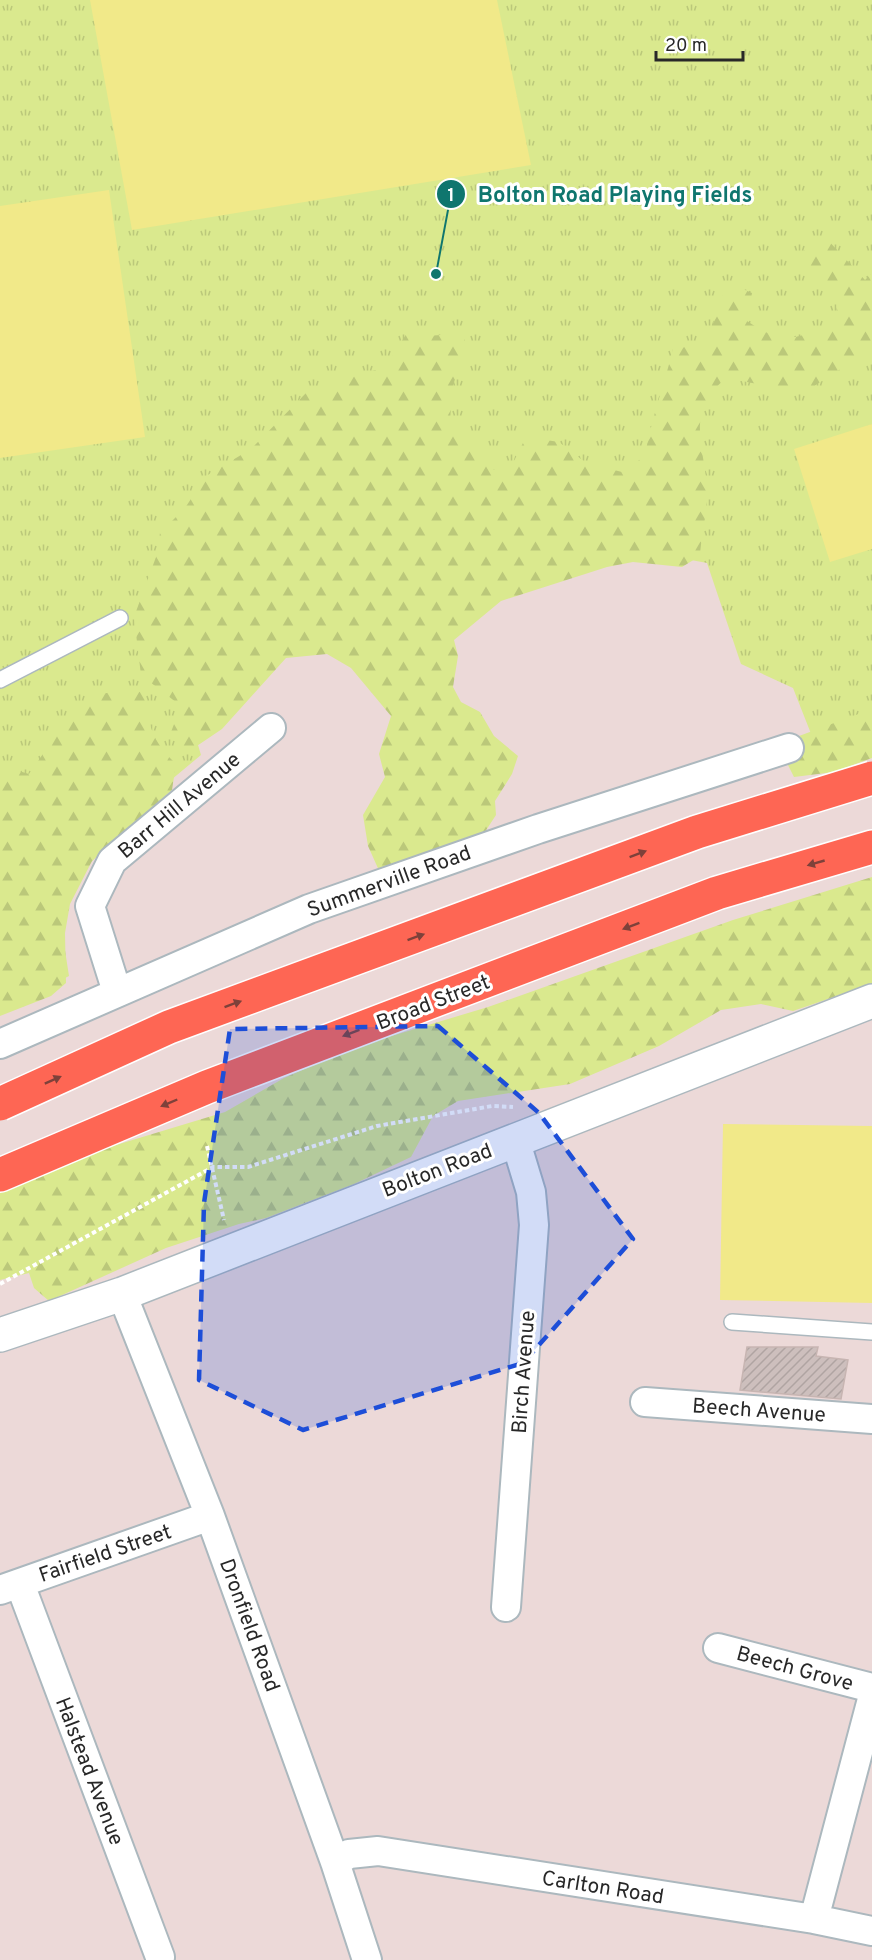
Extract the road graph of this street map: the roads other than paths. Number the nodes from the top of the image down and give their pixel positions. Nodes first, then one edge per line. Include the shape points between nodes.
1 (120, 618) dead end
2 (0, 680) edge
3 (271, 728) dead end
4 (789, 748) dead end
5 (872, 778) edge
6 (872, 847) edge
7 (117, 992) junction
8 (872, 1001) edge
9 (0, 1044) edge
10 (0, 1104) edge
11 (515, 1139) junction
12 (0, 1174) edge
13 (122, 1294) junction
14 (732, 1322) dead end
15 (872, 1332) edge
16 (0, 1335) edge
17 (645, 1402) dead end
18 (872, 1419) edge
19 (210, 1516) junction
20 (10, 1587) edge
21 (506, 1607) dead end
22 (718, 1648) dead end
23 (872, 1688) edge
24 (872, 1699) edge
25 (335, 1862) junction
26 (814, 1919) junction
27 (872, 1931) edge
28 (160, 1957) dead end
29 (367, 1960) edge

1 - 2 lane
3 - 7 street, Barr Hill Avenue via 112,861 90,906
4 - 7 street, Summerville Road via 538,829 309,909
10 -> 5 highway, bridge via 169,1028 697,832
6 -> 12 highway, Broad Street via 717,893 207,1088
7 - 9 street, Summerville Road
8 - 11 street, Bolton Road
11 - 13 street, Bolton Road
11 - 21 street, Birch Avenue via 531,1192 534,1225
13 - 16 street, Bolton Road
13 - 19 street, Dronfield Road
14 - 15 lane
17 - 18 street, Beech Avenue
19 - 20 street, Fairfield Street
19 - 25 street, Dronfield Road
20 - 28 street, Halstead Avenue
22 - 23 street, Beech Grove
24 - 26 street
25 - 26 street, Carlton Road via 349,1854 378,1851
25 - 29 street, Dronfield Road
26 - 27 street, Carlton Road

